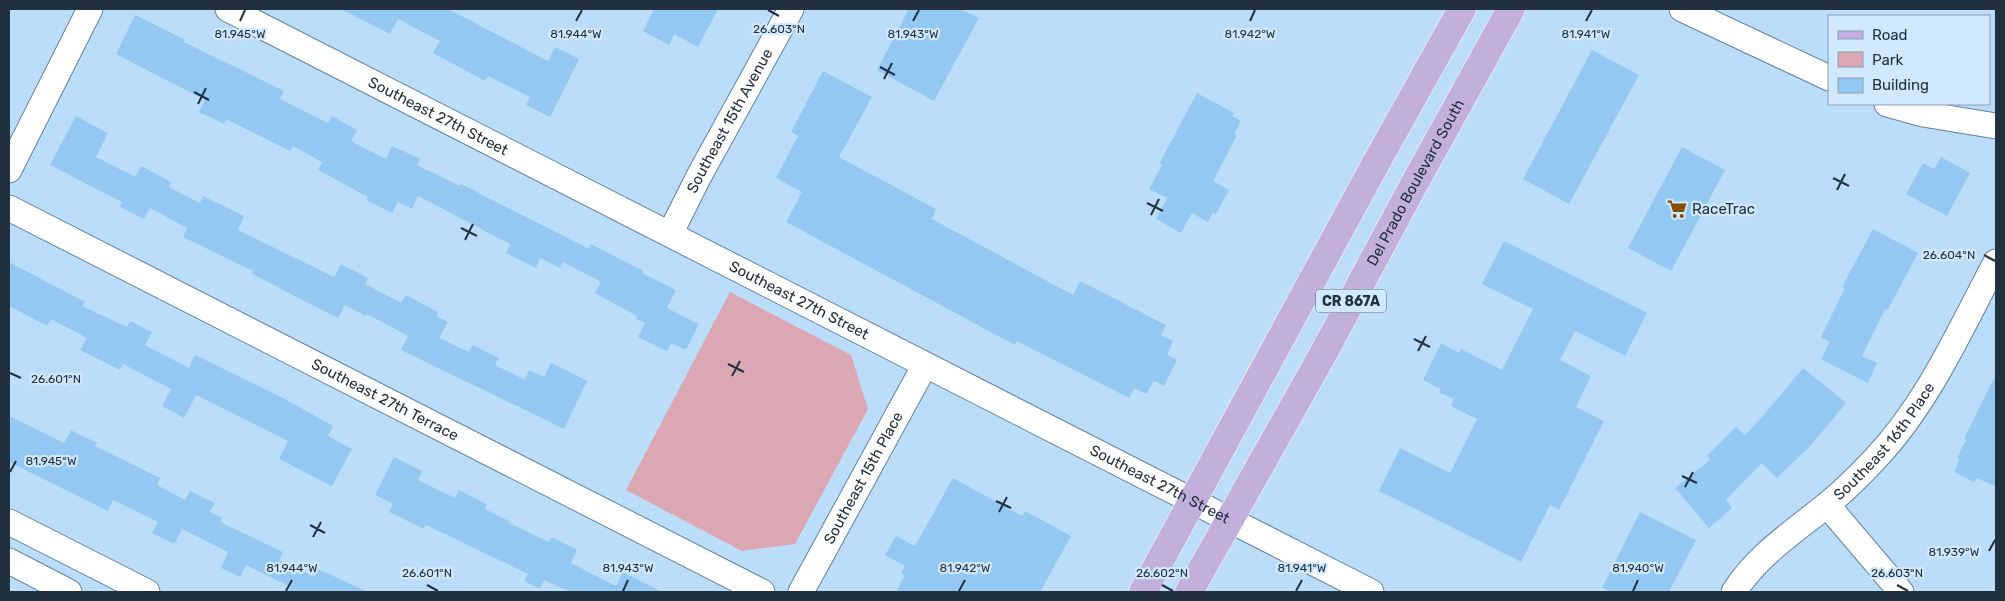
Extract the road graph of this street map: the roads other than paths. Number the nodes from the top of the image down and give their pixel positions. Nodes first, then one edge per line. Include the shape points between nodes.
1 (90, 9) edge
2 (228, 9) edge
3 (791, 9) edge
4 (1462, 9) edge
5 (1511, 9) edge
6 (1682, 9) edge
7 (1828, 78) edge
8 (1891, 105) edge
9 (1996, 126) edge
10 (9, 170) edge
11 (9, 208) edge
12 (670, 234) junction
13 (1996, 262) edge
14 (925, 364) junction
15 (1194, 502) junction
16 (1827, 505) junction
17 (1229, 520) junction
18 (9, 522) edge
19 (9, 561) edge
20 (69, 592) edge
21 (146, 592) edge
22 (762, 592) edge
23 (801, 592) edge
24 (1143, 592) edge
25 (1189, 592) edge
26 (1371, 592) edge
27 (1734, 592) edge
28 (1901, 592) edge

1 - 10 street
2 - 12 street, Southeast 27th Street
3 - 12 street, Southeast 15th Avenue
4 - 15 main road, CR 867A
5 - 17 main road, Del Prado Boulevard South / CR 867A
6 - 7 street
8 - 9 street
11 - 22 street, Southeast 27th Terrace
12 - 14 street, Southeast 27th Street
13 - 16 street, Southeast 16th Place via 1912,415 1876,458
14 - 15 street, Southeast 27th Street
14 - 23 street, Southeast 15th Place
15 - 17 street, Southeast 27th Street
15 - 24 main road, CR 867A
16 - 27 street, Southeast 16th Place via 1768,553
16 - 28 street
17 - 25 main road, Del Prado Boulevard South / CR 867A
17 - 26 street, Southeast 27th Street
18 - 21 street
19 - 20 street

